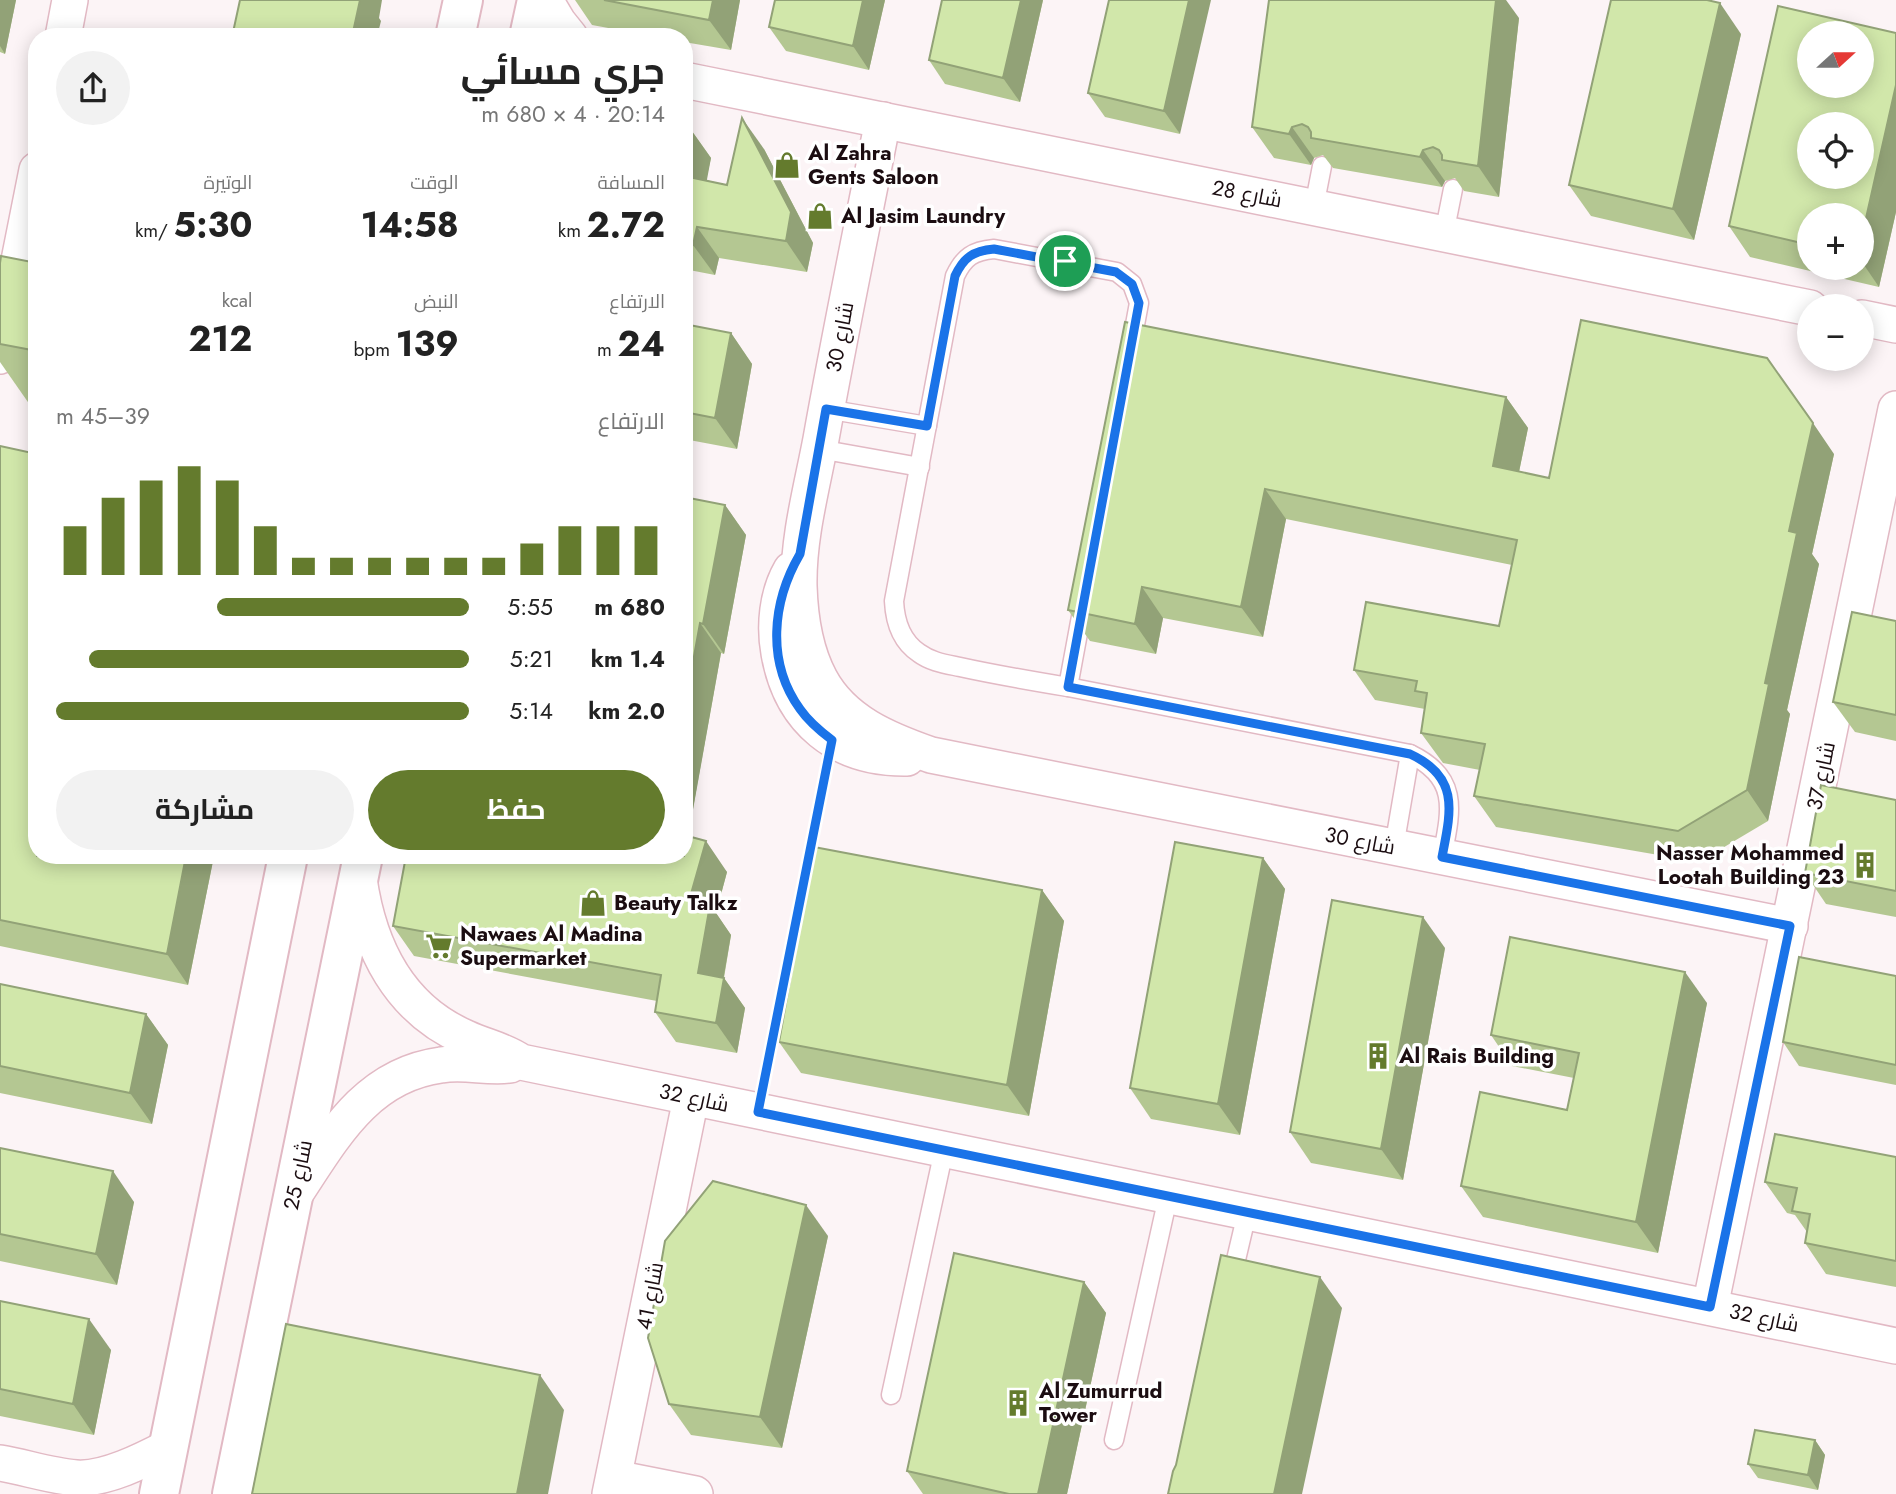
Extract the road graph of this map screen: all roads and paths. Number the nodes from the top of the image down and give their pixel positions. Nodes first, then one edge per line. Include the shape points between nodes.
1 (70, 0) edge
2 (463, 0) edge
3 (537, 0) edge
4 (545, 0) edge
5 (65, 28) edge
6 (457, 28) edge
7 (531, 28) edge
8 (562, 28) edge
9 (693, 82) edge
10 (883, 120) junction
11 (1322, 166) edge
12 (1453, 189) edge
13 (28, 204) edge
14 (1314, 207) junction
15 (1444, 234) junction
16 (7, 283) edge
17 (1797, 305) edge
18 (1874, 320) edge
19 (1896, 325) edge
20 (2, 339) edge
21 (1896, 408) edge
22 (826, 409) junction
23 (927, 426) junction
24 (819, 449) junction
25 (920, 467) junction
26 (800, 554) junction
27 (1068, 687) junction
28 (832, 740) junction
29 (1410, 754) junction
30 (931, 755) junction
31 (1394, 847) junction
32 (1442, 857) junction
33 (286, 864) edge
34 (361, 866) edge
35 (1790, 926) junction
36 (521, 1062) junction
37 (691, 1098) junction
38 (758, 1112) junction
39 (944, 1150) junction
40 (294, 1195) junction
41 (1168, 1196) junction
42 (1247, 1213) junction
43 (1227, 1300) edge
44 (1710, 1307) junction
45 (1896, 1346) edge
46 (891, 1395) dead end
47 (1114, 1440) dead end
48 (169, 1447) junction
49 (0, 1463) edge
50 (89, 1486) edge
51 (612, 1486) edge
52 (159, 1494) edge
53 (232, 1494) edge
54 (695, 1494) edge

1 - 5 street
2 - 6 street
3 - 7 street
4 - 8 street
9 - 10 street, شارع 28
10 - 14 street, شارع 28
10 - 22 street, شارع 30
11 - 14 lane
12 - 15 lane
13 - 16 street
14 - 15 street, شارع 28
15 - 17 street, شارع 28
16 - 20 street
18 - 19 street
21 - 35 street, شارع 37
22 - 23 lane
22 - 24 street, شارع 30
23 - 25 lane
23 - 27 lane via 955,276 970,255 1006,250 1116,272 1132,284 1138,312
24 - 25 lane
24 - 26 street, شارع 30
25 - 27 lane via 894,601 895,616 908,644 935,661
26 - 28 street, شارع 30 via 781,597 777,643 788,688 799,708
26 - 30 street, شارع 30 via 802,620 808,652 821,681 865,727
27 - 29 lane
28 - 30 street, شارع 30 via 874,756
28 - 38 path
29 - 31 lane
29 - 32 lane via 1427,762 1446,789 1450,805
30 - 31 street, شارع 30
31 - 32 street, شارع 30
32 - 35 street, شارع 30
33 - 48 street
34 - 36 street, شارع 32 via 363,907 400,988 450,1030
34 - 40 street, شارع 25
35 - 44 street, شارع 37
36 - 37 street, شارع 32
36 - 40 street, شارع 32 via 440,1065 401,1076 380,1088 346,1120
37 - 38 street, شارع 32
37 - 51 street, شارع 41
38 - 39 street, شارع 32
39 - 41 street, شارع 32
39 - 46 lane
40 - 53 street, شارع 25
41 - 42 street, شارع 32
41 - 47 lane
42 - 43 lane
42 - 44 street, شارع 32
44 - 45 street, شارع 32
48 - 50 street via 101,1475
48 - 52 street
49 - 50 street
51 - 54 street

